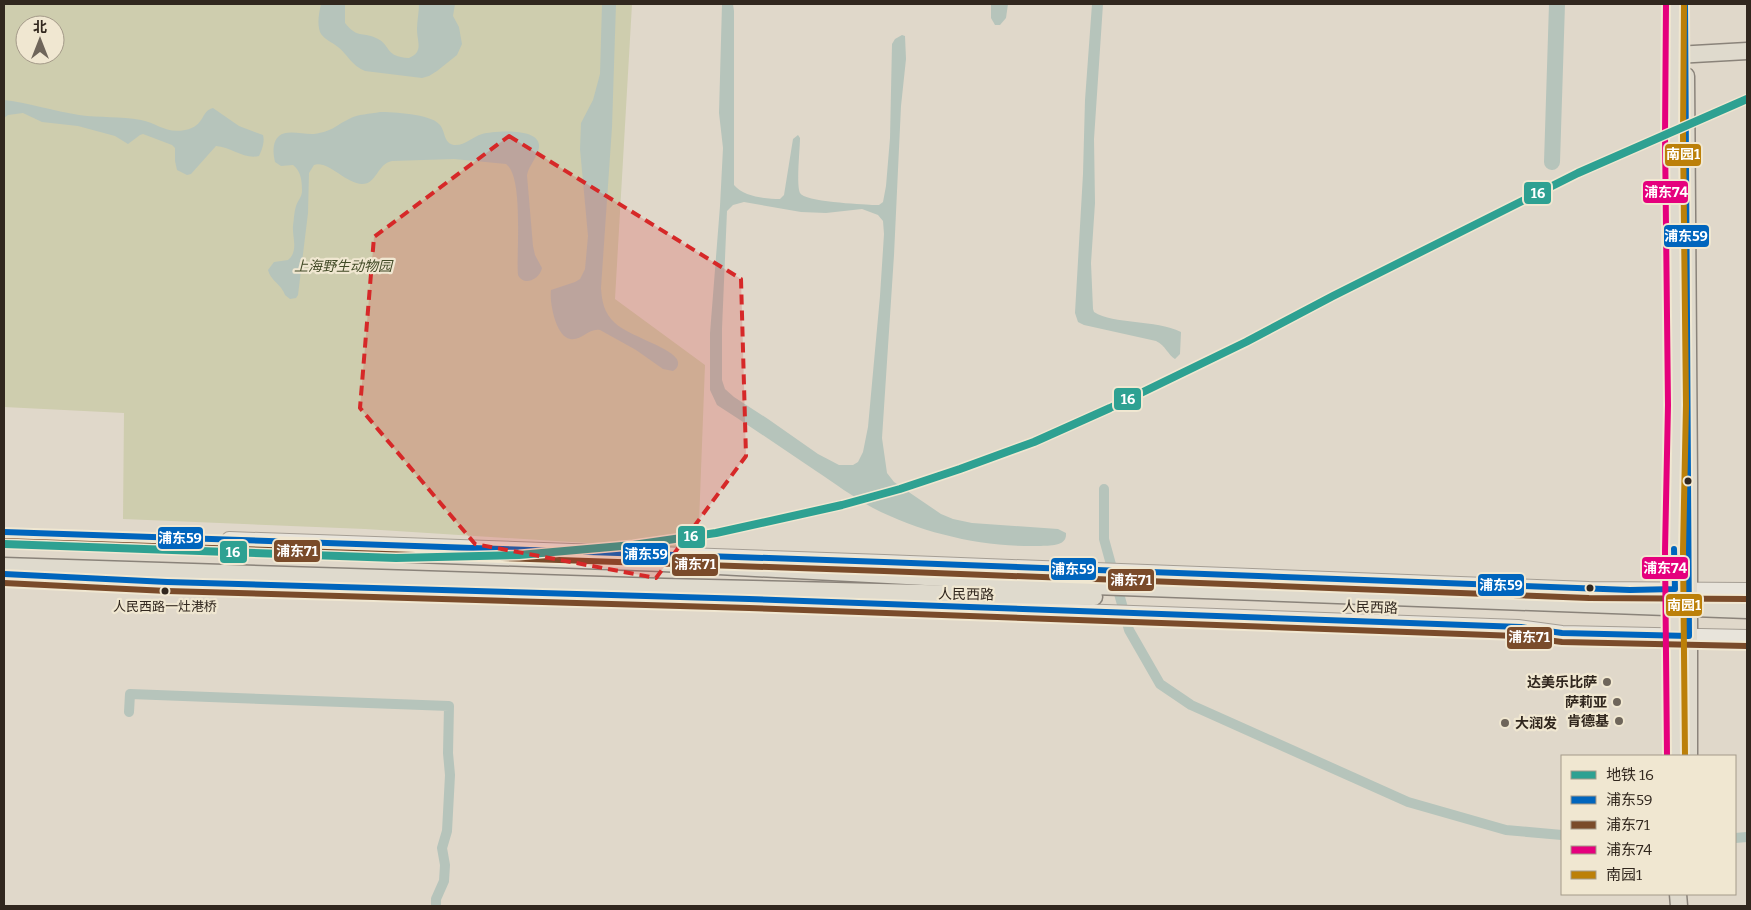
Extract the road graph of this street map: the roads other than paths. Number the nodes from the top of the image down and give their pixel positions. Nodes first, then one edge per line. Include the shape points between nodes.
1 (1675, 4) edge
2 (1685, 4) edge
3 (1747, 51) edge
4 (1681, 59) junction
5 (1747, 60) edge
6 (4, 532) edge
7 (4, 539) edge
8 (4, 566) edge
9 (4, 574) edge
10 (1682, 590) junction
11 (1747, 590) edge
12 (1095, 591) junction
13 (1131, 593) junction
14 (1487, 606) junction
15 (1520, 607) junction
16 (1747, 610) edge
17 (1682, 613) junction
18 (1747, 620) edge
19 (1682, 635) junction
20 (1747, 636) edge
21 (1676, 755) edge
22 (1688, 755) edge

1 - 4 main road
2 - 4 main road
3 - 4 main road
4 - 5 main road
4 - 10 main road via 1680,170 1690,482
6 - 12 street, 人民西路 via 854,561
7 - 12 main road, 人民西路 via 663,563
8 - 12 main road, 人民西路 via 664,587
9 - 12 street, 人民西路 via 176,582
10 - 11 street, 人民西路
10 - 15 street, 人民西路 via 1622,590
10 - 17 main road
12 - 13 main road, 人民西路
12 - 13 street, 人民西路
13 - 14 main road, 人民西路
13 - 14 street, 人民西路
14 - 15 main road, 人民西路
14 - 15 street, 人民西路
15 - 17 main road, 人民西路
15 - 19 street, 人民西路 via 1562,633
16 - 17 main road, 人民西路
17 - 18 main road, 人民西路
17 - 19 main road
19 - 20 street, 人民西路
19 - 21 main road
19 - 22 main road

